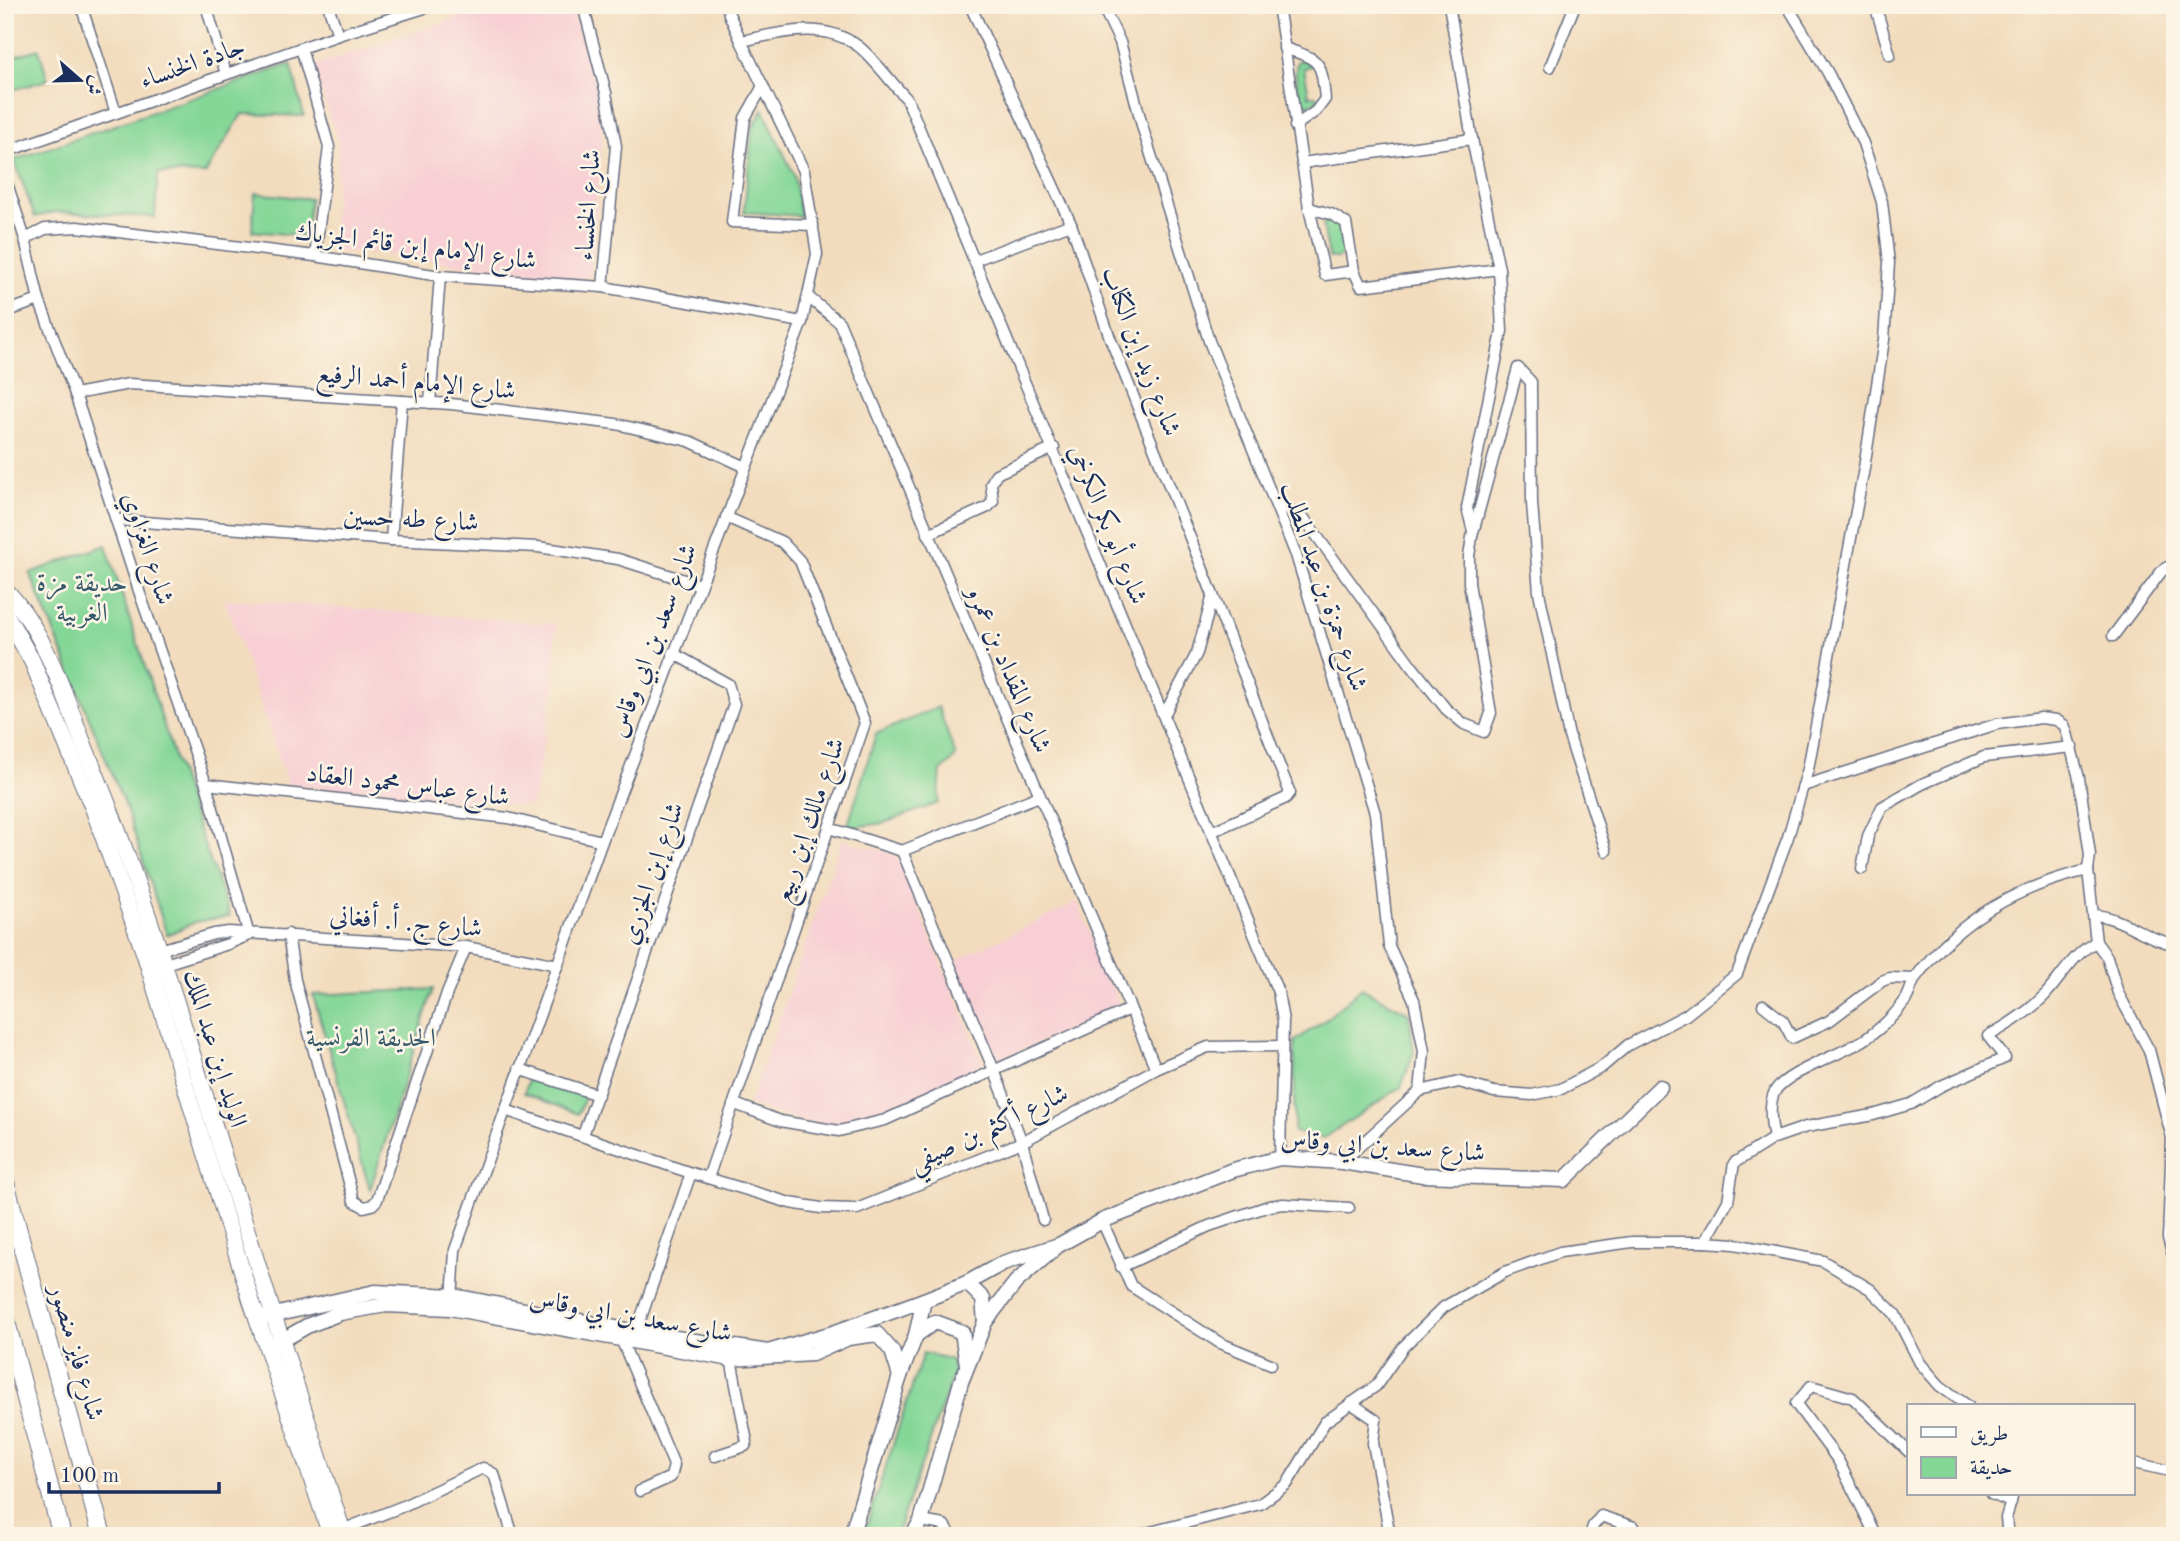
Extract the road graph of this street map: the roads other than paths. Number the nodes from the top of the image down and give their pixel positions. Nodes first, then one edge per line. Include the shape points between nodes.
1 (81, 5) edge
2 (206, 5) edge
3 (328, 5) edge
4 (434, 5) edge
5 (583, 5) edge
6 (727, 5) edge
7 (970, 5) edge
8 (1102, 5) edge
9 (1278, 5) edge
10 (1450, 5) edge
11 (1575, 5) edge
12 (1787, 5) edge
13 (1875, 5) edge
14 (338, 35) junction
15 (741, 41) junction
16 (301, 48) junction
17 (1284, 48) junction
18 (1890, 55) dead end
19 (1550, 67) dead end
20 (226, 75) junction
21 (763, 86) junction
22 (116, 113) junction
23 (1296, 126) junction
24 (1472, 139) junction
25 (5, 152) edge
26 (1303, 163) junction
27 (5, 177) edge
28 (1309, 208) junction
29 (1071, 224) junction
30 (813, 225) junction
31 (25, 239) junction
32 (315, 256) junction
33 (975, 260) junction
34 (1499, 269) junction
35 (1354, 271) junction
36 (440, 276) junction
37 (603, 287) junction
38 (808, 297) junction
39 (39, 300) junction
40 (5, 312) edge
41 (802, 322) junction
42 (75, 394) junction
43 (402, 401) junction
44 (430, 403) junction
45 (1054, 449) junction
46 (746, 467) junction
47 (1274, 501) junction
48 (726, 517) junction
49 (116, 520) junction
50 (1473, 531) junction
51 (928, 534) junction
52 (391, 540) junction
53 (2175, 562) edge
54 (700, 585) junction
55 (5, 590) edge
56 (1213, 595) junction
57 (5, 613) edge
58 (2113, 636) dead end
59 (673, 653) junction
60 (1164, 715) junction
61 (2072, 747) junction
62 (206, 784) junction
63 (1803, 786) junction
64 (1039, 796) junction
65 (829, 828) junction
66 (1211, 832) junction
67 (602, 841) junction
68 (902, 851) junction
69 (1606, 851) dead end
70 (1862, 869) dead end
71 (2088, 870) junction
72 (2094, 915) junction
73 (288, 934) junction
74 (249, 935) junction
75 (2096, 942) junction
76 (2175, 944) edge
77 (466, 947) junction
78 (155, 959) junction
79 (558, 965) junction
80 (1914, 979) junction
81 (1763, 1005) dead end
82 (1130, 1009) junction
83 (1281, 1046) junction
84 (519, 1069) junction
85 (1156, 1069) junction
86 (995, 1072) junction
87 (1660, 1087) dead end
88 (1420, 1091) junction
89 (598, 1095) junction
90 (735, 1104) junction
91 (505, 1110) junction
92 (583, 1135) junction
93 (1774, 1138) junction
94 (1021, 1142) junction
95 (1280, 1158) junction
96 (1342, 1162) junction
97 (691, 1173) junction
98 (708, 1178) junction
99 (5, 1182) edge
100 (1349, 1208) dead end
101 (1043, 1220) dead end
102 (1102, 1220) junction
103 (1706, 1242) junction
104 (1059, 1245) junction
105 (2175, 1263) edge
106 (1121, 1267) junction
107 (967, 1283) junction
108 (924, 1300) junction
109 (452, 1302) junction
110 (265, 1317) junction
111 (5, 1318) edge
112 (985, 1322) junction
113 (636, 1332) junction
114 (916, 1335) junction
115 (621, 1339) junction
116 (274, 1345) junction
117 (731, 1359) junction
118 (1271, 1364) dead end
119 (967, 1366) junction
120 (900, 1376) junction
121 (1351, 1403) junction
122 (1965, 1404) edge
123 (1907, 1450) edge
124 (715, 1456) dead end
125 (2134, 1463) edge
126 (2175, 1472) edge
127 (640, 1491) dead end
128 (2012, 1498) edge
129 (920, 1521) junction
130 (339, 1534) edge
131 (62, 1536) edge
132 (102, 1536) edge
133 (513, 1536) edge
134 (851, 1536) edge
135 (912, 1536) edge
136 (952, 1536) edge
137 (1135, 1536) edge
138 (1390, 1536) edge
139 (1590, 1536) edge
140 (1638, 1536) edge
141 (1875, 1536) edge
142 (2008, 1536) edge

1 - 22 street
2 - 20 street
3 - 14 street
4 - 14 street, جادة الخنساء
5 - 37 street, شارع الخنساء via 616,146
6 - 15 street, شارع سعد بن ابي وقاس
7 - 29 street, شارع زيد إبن الكتاب
8 - 47 street, شارع حمزة بن عبد المطلب via 1120,42 1209,341
9 - 17 street
10 - 24 street
11 - 19 street
12 - 63 street via 1863,143 1882,202 1889,263 1884,340 1864,468
13 - 18 street
14 - 16 street, جادة الخنساء
15 - 21 street, شارع سعد بن ابي وقاس
15 - 33 street, شارع أبو بكر الكرخي via 826,30 859,47 907,99
16 - 20 street, جادة الخنساء
16 - 32 street via 329,147
17 - 23 street
17 - 23 street via 1312,57 1322,69 1325,99
20 - 22 street, جادة الخنساء
21 - 30 street, شارع سعد بن ابي وقاس via 804,171
21 - 30 street via 745,118 732,222
22 - 25 street, جادة الخنساء
23 - 26 street
24 - 26 street
24 - 34 street
26 - 28 street
27 - 31 street, شارع الغزاوي
28 - 35 street via 1346,223
28 - 35 street via 1325,275
29 - 33 street
29 - 56 street, شارع زيد إبن الكتاب via 1110,338
30 - 38 street, شارع سعد بن ابي وقاس via 817,254
31 - 32 street, شارع الإمام إبن قائم الجزياك via 45,229 77,227
31 - 39 street, شارع الغزاوي
32 - 36 street, شارع الإمام إبن قائم الجزياك
33 - 45 street, شارع أبو بكر الكرخي
34 - 35 street via 1360,286
34 - 50 street via 1502,331 1467,508
36 - 37 street, شارع الإمام إبن قائم الجزياك
36 - 44 street
37 - 41 street, شارع الإمام إبن قائم الجزياك
38 - 41 street, شارع سعد بن ابي وقاس
38 - 51 street, شارع المقداد بن عمرو via 838,322
39 - 40 street
39 - 42 street, شارع الغزاوي
41 - 46 street, شارع سعد بن ابي وقاس
42 - 43 street, شارع الإمام أحمد الرفيع via 129,384
42 - 49 street, شارع الغزاوي
43 - 44 street, شارع الإمام أحمد الرفيع
43 - 52 street
44 - 46 street, شارع الإمام أحمد الرفيع via 616,424 689,441
45 - 51 street via 992,478 993,501 988,507
45 - 60 street, شارع أبو بكر الكرخي
46 - 48 street, شارع سعد بن ابي وقاس
47 - 50 street via 1303,517 1446,709 1464,724 1484,732 1491,713 1469,583
47 - 88 street, شارع حمزة بن عبد المطلب via 1296,555 1375,813 1389,946 1414,1000 1424,1051
48 - 54 street, شارع سعد بن ابي وقاس
48 - 65 street, شارع مالك إبن ربيع via 782,542 800,561 865,723
49 - 52 street, شارع طه حسين
49 - 62 street, شارع الغزاوي
50 - 69 street via 1518,368 1531,382 1532,503 1539,592 1569,736
51 - 64 street, شارع المقداد بن عمرو
52 - 54 street, شارع طه حسين via 538,547 618,559
53 - 58 street via 2161,572
54 - 59 street, شارع سعد بن ابي وقاس
55 - 78 main road, الوليد إبن عبد الملك via 42,644 111,810
56 - 60 street via 1197,653
56 - 66 street, شارع زيد إبن الكتاب via 1290,793
57 - 78 main road, الوليد إبن عبد الملك via 32,661
59 - 67 street, شارع سعد بن ابي وقاس
59 - 89 street, شارع إبن الجزري via 728,684 734,704
60 - 66 street, شارع أبو بكر الكرخي
61 - 63 street via 2064,725 2056,720 2020,719
61 - 70 street via 1984,757 1882,807 1868,836
61 - 71 street via 2090,855
62 - 67 street, شارع عباس محمود العقاد via 508,818
62 - 74 street, شارع الغزاوي
63 - 88 street via 1737,974 1714,995 1628,1045 1602,1068 1561,1088 1532,1095 1459,1082
64 - 68 street
64 - 82 street, شارع المقداد بن عمرو
65 - 68 street
65 - 90 street, شارع مالك إبن ربيع
66 - 83 street, شارع أبو بكر الكرخي via 1278,992
67 - 79 street, شارع سعد بن ابي وقاس
68 - 86 street
71 - 72 street
71 - 80 street via 2054,878 1992,907 1961,928
72 - 75 street
72 - 76 street via 2115,918 2154,939
73 - 74 street, شارع ج. أ. أفغاني
73 - 77 street, شارع ج. أ. أفغاني
73 - 77 street via 295,980 354,1201 364,1207 377,1200
74 - 78 street, شارع ج. أ. أفغاني via 228,944
75 - 93 street via 2074,958 2036,1005 1988,1036 2005,1058 1912,1104
75 - 105 street via 2149,1050 2172,1138 2168,1238
77 - 79 street, شارع ج. أ. أفغاني
78 - 110 main road, الوليد إبن عبد الملك
79 - 84 street, شارع سعد بن ابي وقاس
80 - 81 street via 1882,981 1829,1021 1792,1038 1783,1021
80 - 93 street via 1905,1001 1868,1037 1794,1075 1775,1091 1771,1106
82 - 85 street, شارع المقداد بن عمرو
82 - 86 street
83 - 85 street, شارع أكثم بن صيفي via 1208,1047
83 - 95 street, شارع أبو بكر الكرخي
84 - 89 street
84 - 91 street, شارع سعد بن ابي وقاس
85 - 94 street, شارع أكثم بن صيفي
86 - 90 street via 885,1121 839,1131 780,1121
86 - 94 street
87 - 96 street, شارع سعد بن ابي وقاس via 1564,1180 1423,1175
88 - 96 street
89 - 92 street, شارع إبن الجزري
90 - 98 street, شارع مالك إبن ربيع
91 - 92 street, شارع أكثم بن صيفي
91 - 109 street, شارع سعد بن ابي وقاس via 455,1250
92 - 97 street, شارع أكثم بن صيفي
93 - 103 street via 1734,1163 1728,1201
94 - 98 street, شارع أكثم بن صيفي via 857,1209 790,1203
94 - 101 street
95 - 96 street, شارع سعد بن ابي وقاس
95 - 102 street, شارع سعد بن ابي وقاس via 1233,1170
97 - 98 street, شارع أكثم بن صيفي
97 - 113 street
99 - 132 highway, شارع فايز منصور
100 - 106 street via 1269,1206
102 - 104 street, شارع سعد بن ابي وقاس
102 - 106 street
103 - 121 street via 1632,1242 1560,1252 1504,1272 1444,1307 1403,1347 1376,1386
103 - 122 street via 1823,1261 1870,1289 1895,1314 1920,1363 1940,1386
104 - 107 street, شارع سعد بن ابي وقاس via 1003,1263
104 - 112 street via 1016,1282
106 - 118 street via 1131,1286 1220,1343
107 - 108 street, شارع سعد بن ابي وقاس
107 - 112 street via 983,1299
108 - 113 street, شارع سعد بن ابي وقاس via 768,1352
108 - 114 street
109 - 110 street, شارع سعد بن ابي وقاس via 375,1292
109 - 113 street, شارع سعد بن ابي وقاس
109 - 115 street, شارع سعد بن ابي وقاس
109 - 116 street, شارع سعد بن ابي وقاس via 340,1313 307,1325
110 - 116 main road, الوليد إبن عبد الملك
111 - 131 highway
112 - 119 street
114 - 119 street via 935,1322 962,1332
114 - 120 street
115 - 117 street, شارع سعد بن ابي وقاس
115 - 127 street via 674,1465 671,1477
116 - 130 main road, الوليد إبن عبد الملك
117 - 120 street, شارع سعد بن ابي وقاس via 812,1354 848,1338 877,1334 892,1351
117 - 124 street via 747,1442
119 - 129 street
120 - 134 street
121 - 137 street via 1325,1422 1287,1484 1260,1504
121 - 138 street via 1376,1420 1373,1443
123 - 141 street via 1853,1398 1811,1386 1796,1404 1838,1460
125 - 126 street
128 - 142 street via 2006,1518
129 - 135 street
129 - 136 street via 944,1525
130 - 133 street via 483,1468 494,1474
139 - 140 street via 1601,1516 1634,1527

